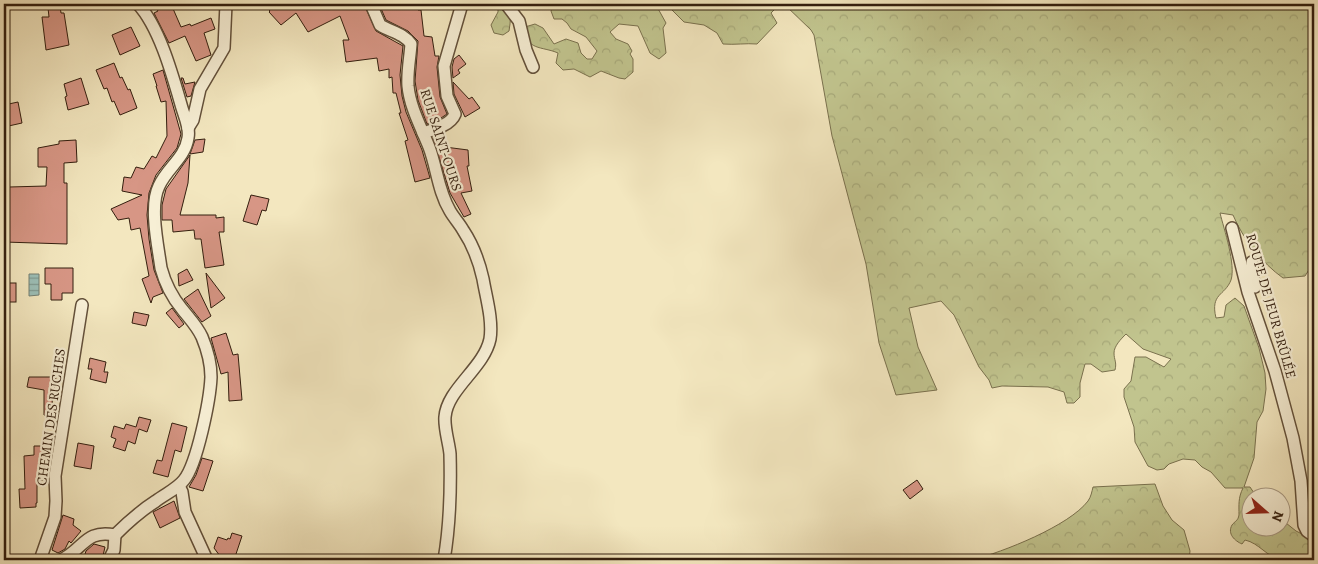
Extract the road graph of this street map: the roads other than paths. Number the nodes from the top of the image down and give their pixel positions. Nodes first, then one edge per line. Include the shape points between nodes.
1 (138, 4) edge
2 (226, 4) edge
3 (371, 4) edge
4 (462, 4) edge
5 (506, 4) edge
6 (533, 67) dead end
7 (188, 128) junction
8 (423, 133) junction
9 (1232, 228) dead end
10 (1252, 262) dead end
11 (82, 305) dead end
12 (1259, 322) junction
13 (179, 486) junction
14 (115, 535) junction
15 (1314, 536) edge
16 (40, 560) edge
17 (61, 560) edge
18 (110, 560) edge
19 (207, 560) edge
20 (444, 560) edge

1 - 7 street via 164,52
2 - 7 street via 224,48 200,89
3 - 8 street, RUE SAINT-OURS via 380,25 401,34 411,44 408,84
4 - 8 street via 444,66 447,96 456,114 450,121
5 - 6 street via 518,20
7 - 13 street via 184,152 164,176 155,197 163,277 202,337 211,376 195,453
8 - 20 street, RUE SAINT-OURS via 441,192 450,212 472,244 490,321 490,339 483,358 457,390 445,420 451,507
9 - 12 street, ROUTE DE JEUR BRÛLÉE
10 - 12 street via 1252,276 1262,313
11 - 16 street, CHEMIN DES RUCHES via 55,476 55,517
12 - 15 street, ROUTE DE JEUR BRÛLÉE via 1293,438 1301,481 1304,525
13 - 14 street
13 - 19 street via 185,512
14 - 17 street via 102,533 88,538
14 - 18 street

